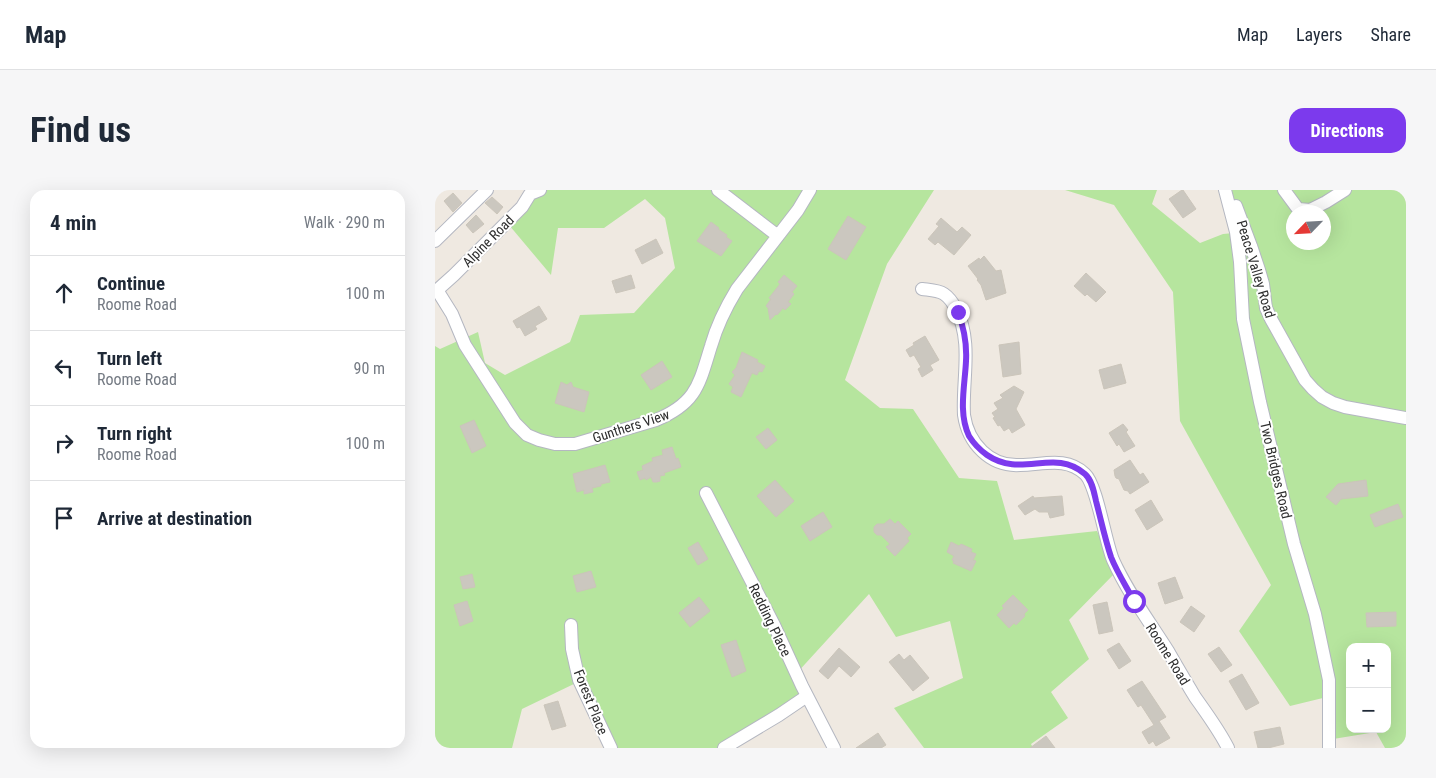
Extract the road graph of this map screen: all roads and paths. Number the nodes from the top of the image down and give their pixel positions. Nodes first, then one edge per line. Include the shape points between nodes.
1 (487, 190) edge
2 (718, 190) edge
3 (810, 190) edge
4 (1227, 190) edge
5 (1284, 190) edge
6 (1345, 190) edge
7 (532, 191) edge
8 (778, 236) junction
9 (435, 241) edge
10 (922, 289) dead end
11 (436, 291) edge
12 (1406, 418) edge
13 (706, 493) dead end
14 (571, 625) dead end
15 (807, 696) junction
16 (611, 748) edge
17 (723, 748) edge
18 (833, 748) edge
19 (1228, 748) edge
20 (1329, 748) edge

1 - 9 street
2 - 8 street
3 - 8 street, Gunthers View
4 - 12 street, Peace Valley Road via 1251,246 1268,314 1305,380 1333,403
4 - 20 street, Two Bridges Road via 1236,232 1243,319 1260,402 1329,680
5 - 6 street via 1298,209 1310,210
7 - 11 street, Alpine Road via 522,207
8 - 11 street, Gunthers View via 729,301 717,326 698,385 681,407 656,420 575,444 539,440 527,435 515,423 465,345 452,314
10 - 19 street, Roome Road via 943,293 953,303 962,322 966,346 965,425 975,444 1004,464 1019,466 1060,462 1087,476 1119,574
13 - 15 street, Redding Place
14 - 16 street, Forest Place via 579,680
15 - 17 street
15 - 18 street, Redding Place

